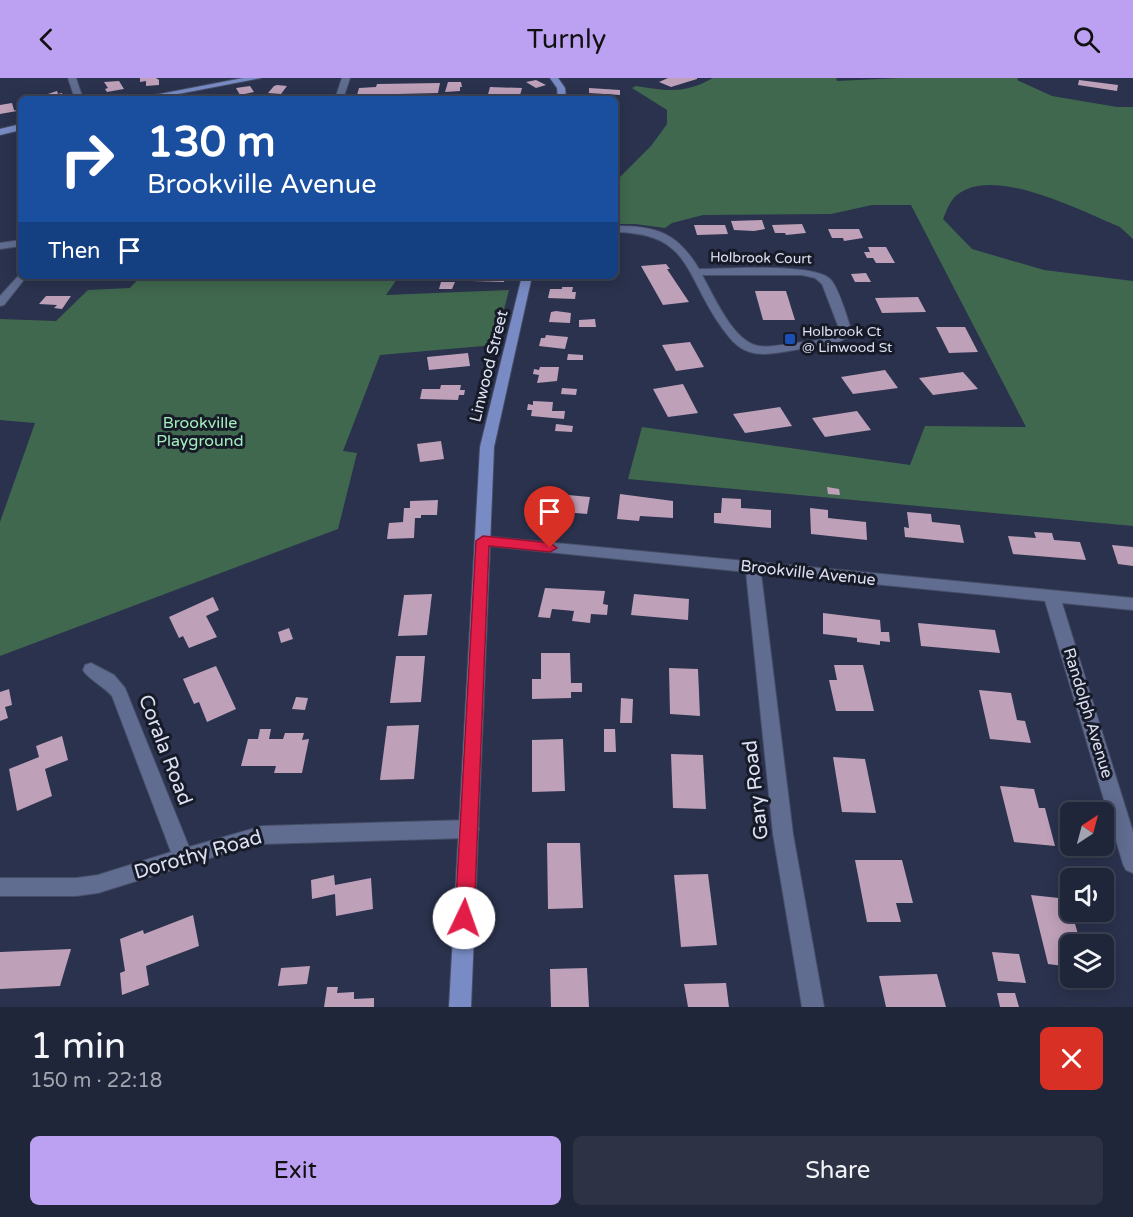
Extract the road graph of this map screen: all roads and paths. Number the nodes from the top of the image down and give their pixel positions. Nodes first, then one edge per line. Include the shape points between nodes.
1 (72, 78) edge
2 (257, 78) edge
3 (346, 78) edge
4 (554, 78) edge
5 (78, 96) edge
6 (155, 96) edge
7 (340, 96) edge
8 (562, 96) edge
9 (18, 128) edge
10 (0, 132) edge
11 (618, 229) edge
12 (18, 243) edge
13 (0, 246) edge
14 (694, 272) junction
15 (20, 279) edge
16 (526, 279) edge
17 (0, 303) edge
18 (483, 541) junction
19 (753, 567) junction
20 (1052, 597) junction
21 (1133, 604) edge
22 (91, 670) dead end
23 (469, 829) junction
24 (183, 857) junction
25 (1133, 864) edge
26 (0, 887) edge
27 (460, 1007) edge
28 (813, 1007) edge

1 - 5 street
2 - 6 main road
3 - 7 street
4 - 8 main road
9 - 10 main road
11 - 14 street, Holbrook Court via 643,231 671,240
12 - 13 street
14 - 14 street, Holbrook Court via 735,338 746,347 760,350 828,342 846,332 827,282 818,274
15 - 17 street
16 - 18 main road, Linwood Street via 490,431
18 - 19 street, Brookville Avenue
18 - 23 main road, Linwood Street
19 - 20 street, Brookville Avenue
19 - 28 street, Gary Road via 783,834
20 - 21 street, Brookville Avenue
20 - 25 street, Randolph Avenue
22 - 24 street, Corala Road via 108,680 119,693
23 - 24 street, Dorothy Road via 262,835
23 - 27 main road, Linwood Street
24 - 26 street, Dorothy Road via 98,884

